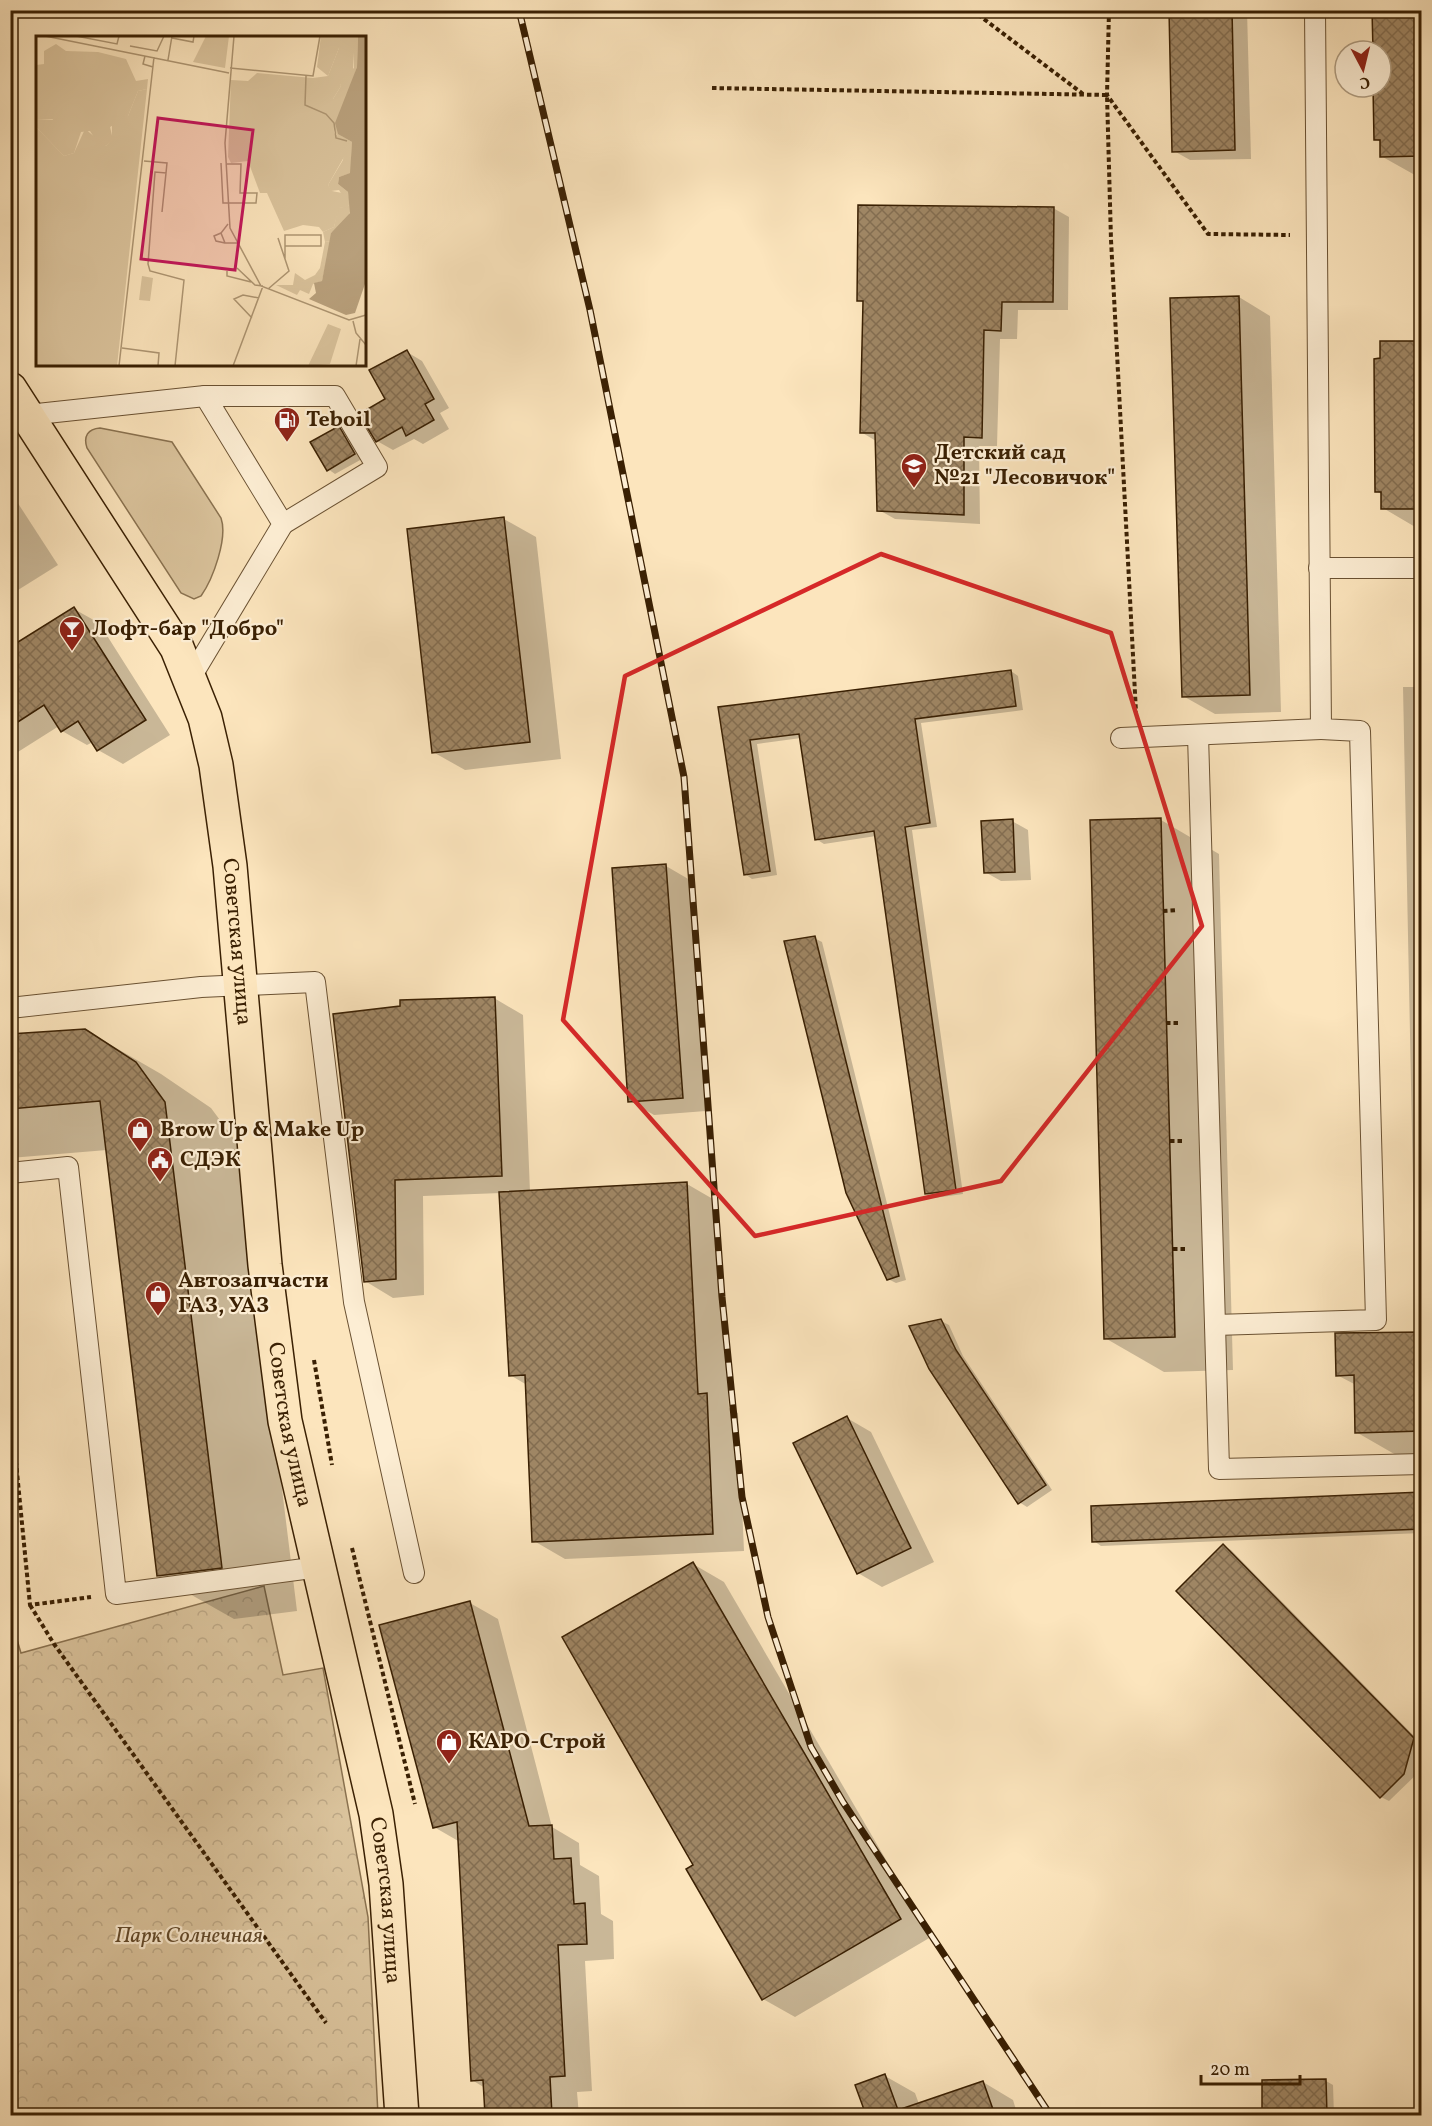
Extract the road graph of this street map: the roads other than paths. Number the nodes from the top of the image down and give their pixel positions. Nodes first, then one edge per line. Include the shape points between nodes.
1 (1315, 10) edge
2 (206, 396) junction
3 (19, 402) edge
4 (283, 524) junction
5 (1319, 568) junction
6 (1422, 568) edge
7 (191, 677) junction
8 (1321, 729) junction
9 (1198, 735) junction
10 (1130, 737) road end
11 (241, 983) junction
12 (10, 1008) edge
13 (10, 1173) edge
14 (1215, 1325) junction
15 (1422, 1464) edge
16 (319, 1567) junction
17 (414, 1573) dead end
18 (402, 2115) edge

1 - 5 lane
2 - 3 lane
2 - 4 lane
2 - 4 lane via 335,396 376,467
3 - 7 main road, Советская улица via 164,626
4 - 7 lane
5 - 6 lane
5 - 8 lane
7 - 11 main road, Советская улица via 216,765
8 - 9 lane
8 - 14 lane via 1360,731 1376,1320
9 - 10 lane
9 - 14 lane
11 - 12 lane
11 - 16 main road, Советская улица via 265,1265 285,1421
11 - 17 lane via 315,982 354,1302
13 - 16 lane via 68,1167 116,1594
14 - 15 lane via 1219,1469
16 - 18 main road, Советская улица via 376,1814 386,1884

